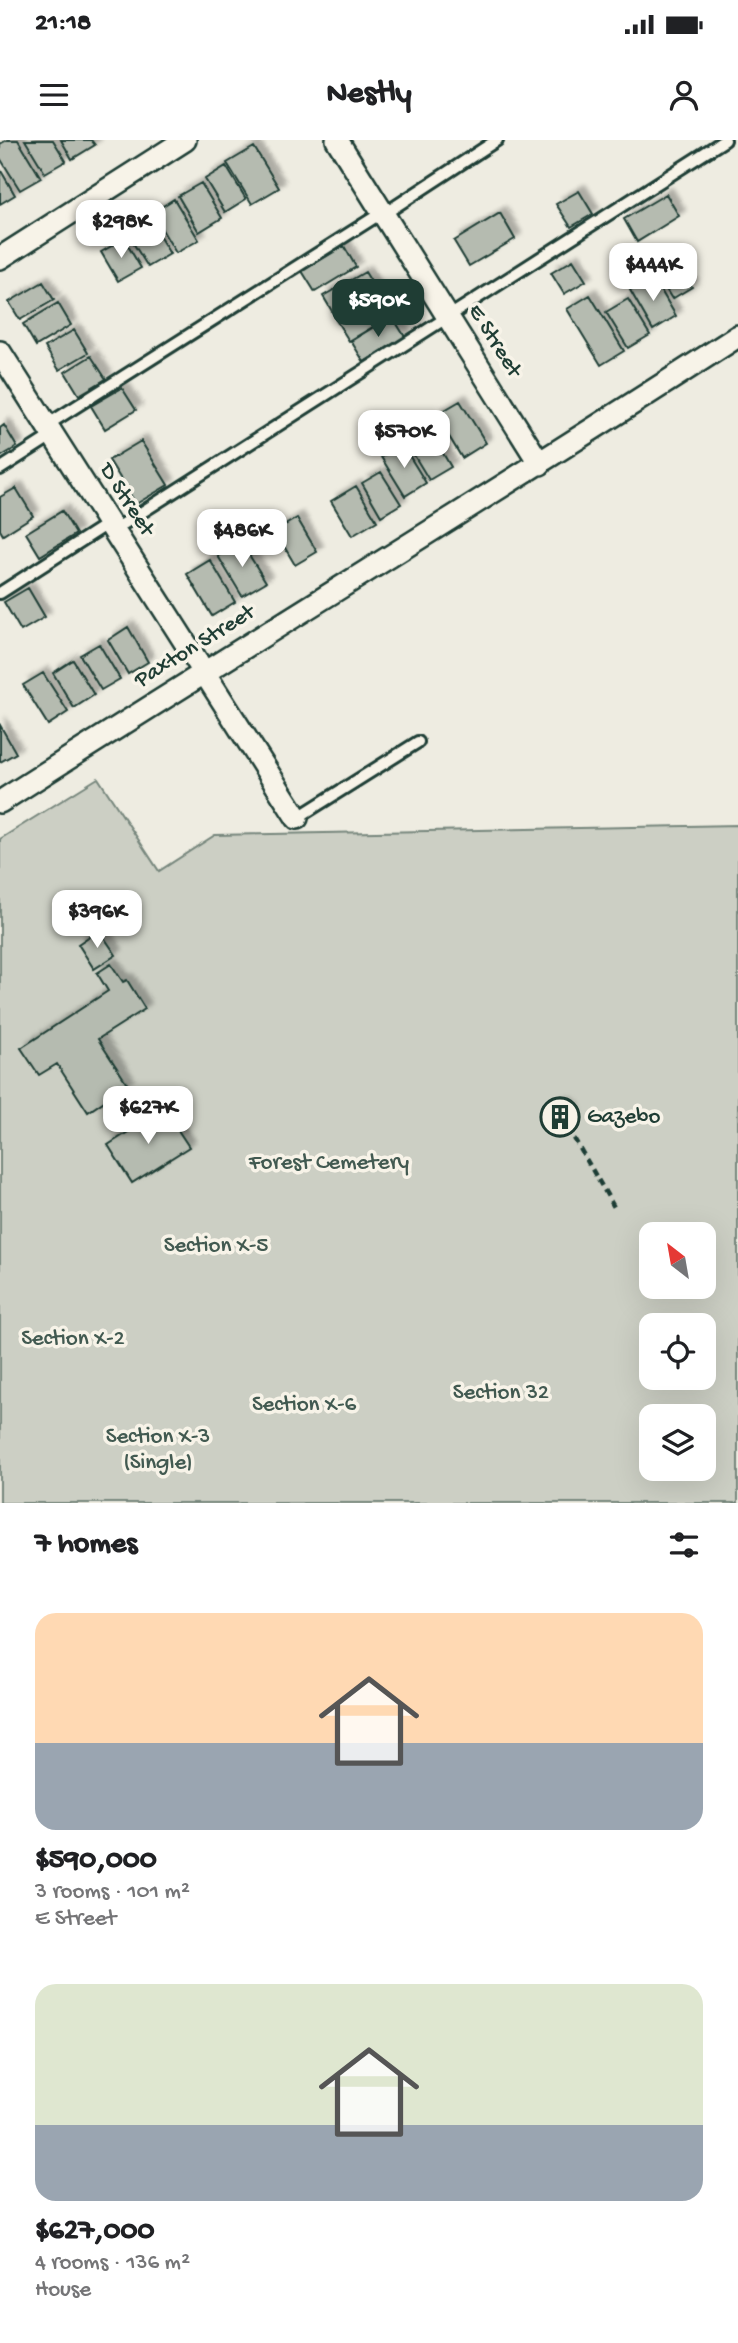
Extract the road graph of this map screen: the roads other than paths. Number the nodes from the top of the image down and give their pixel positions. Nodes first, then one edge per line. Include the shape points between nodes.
1 (186, 140) edge
2 (337, 140) edge
3 (497, 140) edge
4 (725, 140) edge
5 (383, 213) junction
6 (0, 258) edge
7 (448, 317) junction
8 (738, 336) edge
9 (0, 352) edge
10 (50, 430) junction
11 (540, 464) junction
12 (0, 469) edge
13 (112, 527) junction
14 (0, 593) edge
15 (204, 671) junction
16 (418, 742) dead end
17 (0, 802) edge
18 (298, 818) joint

1 - 6 street
2 - 5 street, E Street
3 - 5 lane
4 - 7 lane
5 - 7 street, E Street
5 - 10 lane
7 - 11 street, E Street
7 - 13 lane
8 - 11 street, Paxton Street
9 - 10 street, D Street
10 - 12 lane
10 - 13 street, D Street
11 - 15 street, Paxton Street
13 - 14 lane
13 - 15 street, D Street
15 - 17 street, Paxton Street
15 - 18 street, D Street
16 - 18 lane

